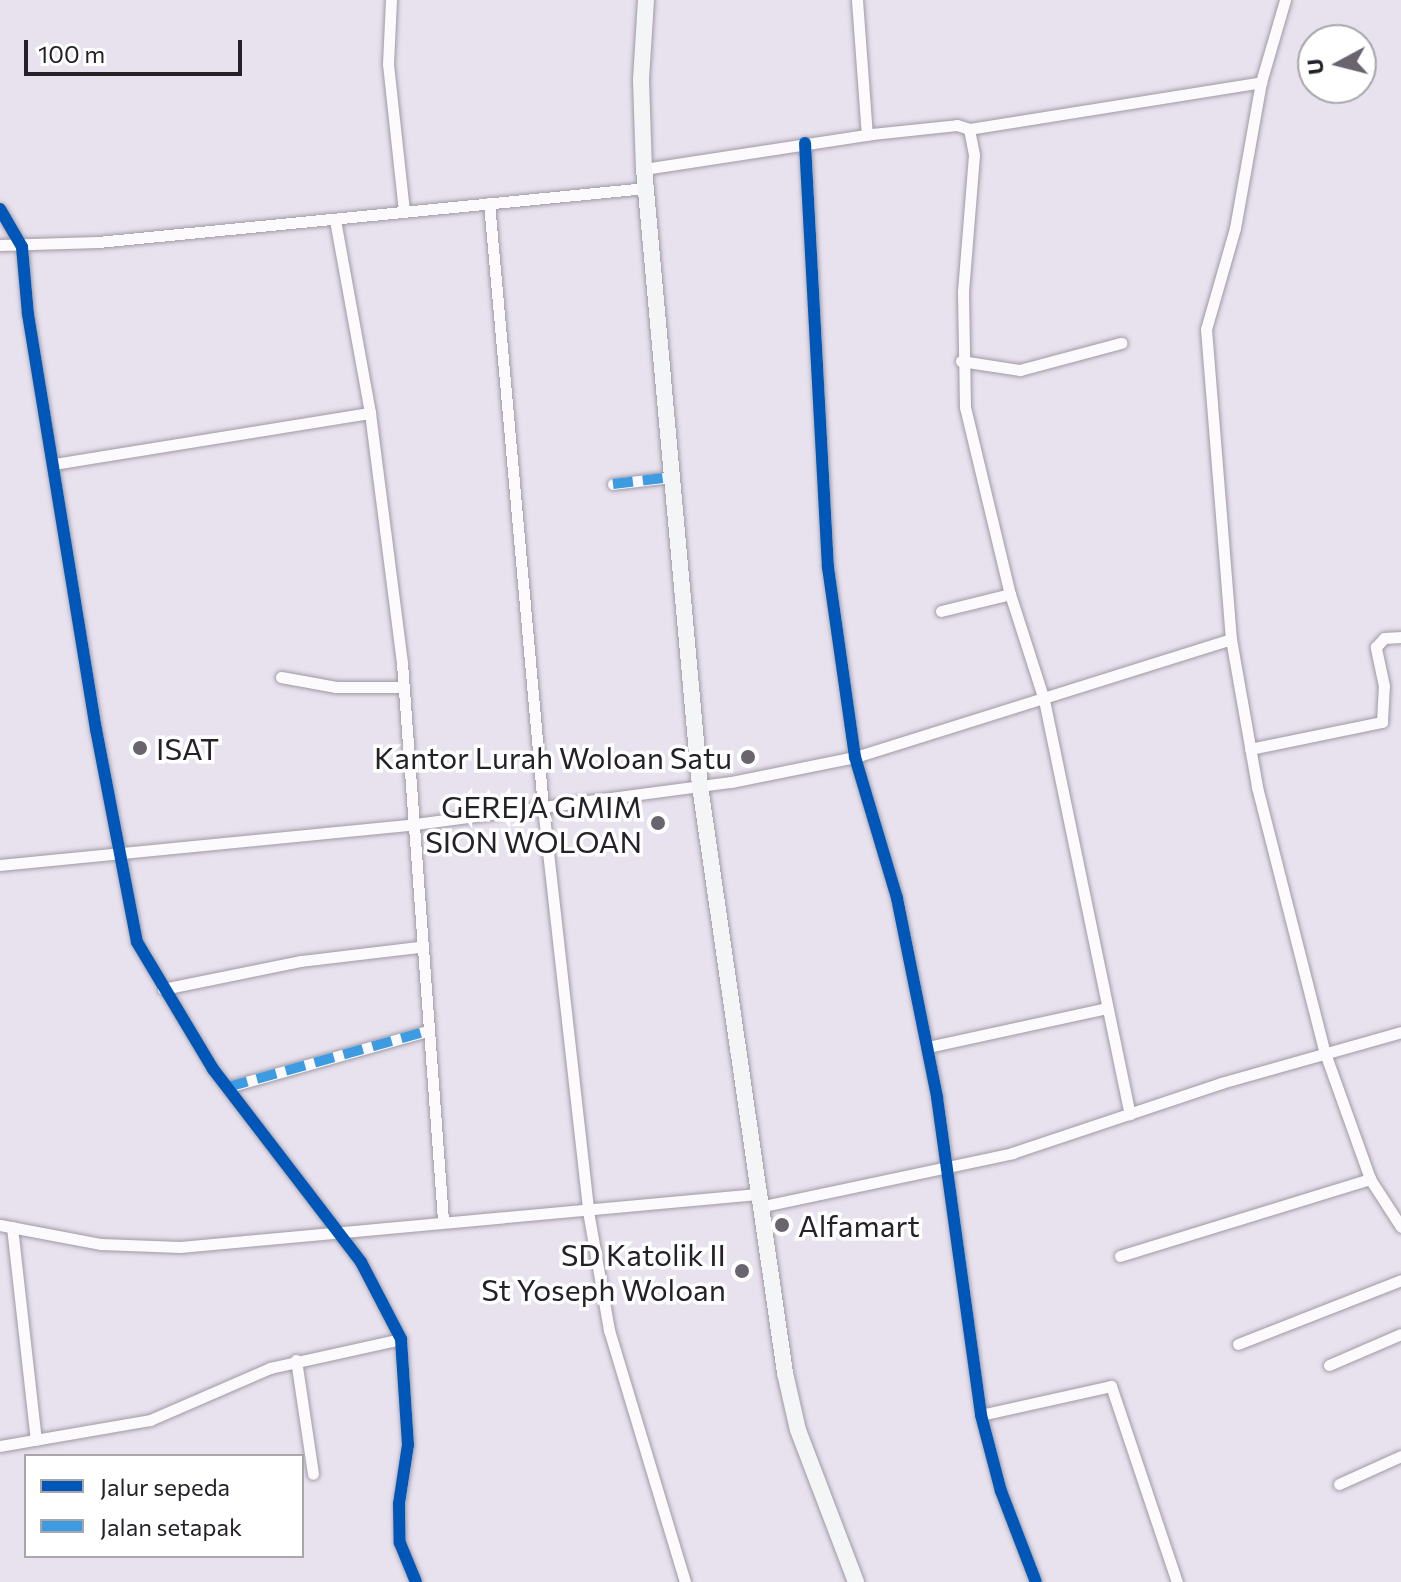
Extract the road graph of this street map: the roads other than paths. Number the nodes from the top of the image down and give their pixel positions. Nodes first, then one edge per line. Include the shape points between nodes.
1 (391, 0) edge
2 (646, 0) edge
3 (857, 0) edge
4 (1285, 0) edge
5 (1261, 82) junction
6 (969, 129) junction
7 (867, 135) junction
8 (805, 143) junction
9 (644, 169) junction
10 (646, 188) junction
11 (489, 203) junction
12 (0, 209) edge
13 (404, 212) junction
14 (335, 220) junction
15 (0, 245) edge
16 (22, 247) junction
17 (1121, 343) dead end
18 (961, 361) junction
19 (370, 413) junction
20 (54, 464) junction
21 (672, 477) junction
22 (613, 484) dead end
23 (1010, 594) junction
24 (941, 611) dead end
25 (1401, 637) edge
26 (1231, 639) junction
27 (281, 677) dead end
28 (404, 687) junction
29 (1044, 700) junction
30 (1250, 749) junction
31 (855, 757) junction
32 (700, 786) junction
33 (543, 807) junction
34 (415, 824) junction
35 (118, 854) junction
36 (0, 865) edge
37 (419, 947) junction
38 (163, 989) junction
39 (1107, 1008) junction
40 (427, 1031) junction
41 (1401, 1032) edge
42 (928, 1047) junction
43 (1325, 1053) junction
44 (228, 1087) junction
45 (1130, 1114) junction
46 (948, 1170) junction
47 (1370, 1179) junction
48 (759, 1200) junction
49 (588, 1211) junction
50 (443, 1220) junction
51 (6, 1226) edge
52 (1401, 1227) edge
53 (341, 1235) junction
54 (1120, 1256) dead end
55 (1401, 1280) edge
56 (1401, 1334) edge
57 (401, 1339) junction
58 (1238, 1344) dead end
59 (296, 1360) junction
60 (1329, 1365) dead end
61 (981, 1415) junction
62 (36, 1440) junction
63 (0, 1446) edge
64 (1401, 1456) edge
65 (313, 1474) dead end
66 (1339, 1484) dead end
67 (416, 1582) edge
68 (685, 1582) edge
69 (856, 1582) edge
70 (1036, 1582) edge
71 (1177, 1582) edge

1 - 13 street via 388,64
2 - 9 main road via 641,80
3 - 7 street
4 - 5 street
5 - 6 street
5 - 26 street via 1238,215 1206,329
6 - 7 street via 957,125
6 - 18 street via 974,155
7 - 8 street
8 - 9 street
8 - 31 street via 828,567
9 - 10 main road
10 - 11 street
10 - 21 main road
11 - 13 street
11 - 33 street
12 - 16 street
13 - 14 street
14 - 16 street
14 - 19 street
15 - 16 street
16 - 20 street
17 - 18 street via 1020,370
18 - 23 street via 970,435
19 - 20 street
19 - 28 street
20 - 35 street
21 - 22 street
21 - 32 main road
23 - 24 street
23 - 29 street
25 - 30 street via 1384,638 1376,647 1384,686 1382,722
26 - 29 street
26 - 30 street
27 - 28 street via 336,687
28 - 34 street
29 - 31 street
29 - 39 street
30 - 43 street
31 - 32 street
31 - 42 street via 879,826
32 - 33 street
32 - 48 main road
33 - 34 street
33 - 49 street
34 - 35 street
34 - 37 street
35 - 36 street
35 - 38 street via 137,942
37 - 38 street via 301,961
37 - 40 street
38 - 44 street
39 - 42 street
39 - 45 street
40 - 44 street
40 - 50 street
41 - 43 street
42 - 46 street
43 - 45 street
43 - 47 street
44 - 53 street
45 - 46 street
46 - 48 street
46 - 61 street
47 - 52 street
47 - 54 street
48 - 49 street
48 - 69 main road via 792,1405
49 - 50 street
49 - 68 street via 609,1330
50 - 53 street
51 - 53 street via 137,1247
51 - 62 street
53 - 57 street via 375,1285
55 - 58 street
56 - 60 street
57 - 59 street
57 - 67 street via 408,1445 399,1504 400,1543
59 - 62 street via 150,1420
59 - 65 street
61 - 70 street via 1001,1491
61 - 71 street via 1111,1386
62 - 63 street
64 - 66 street

